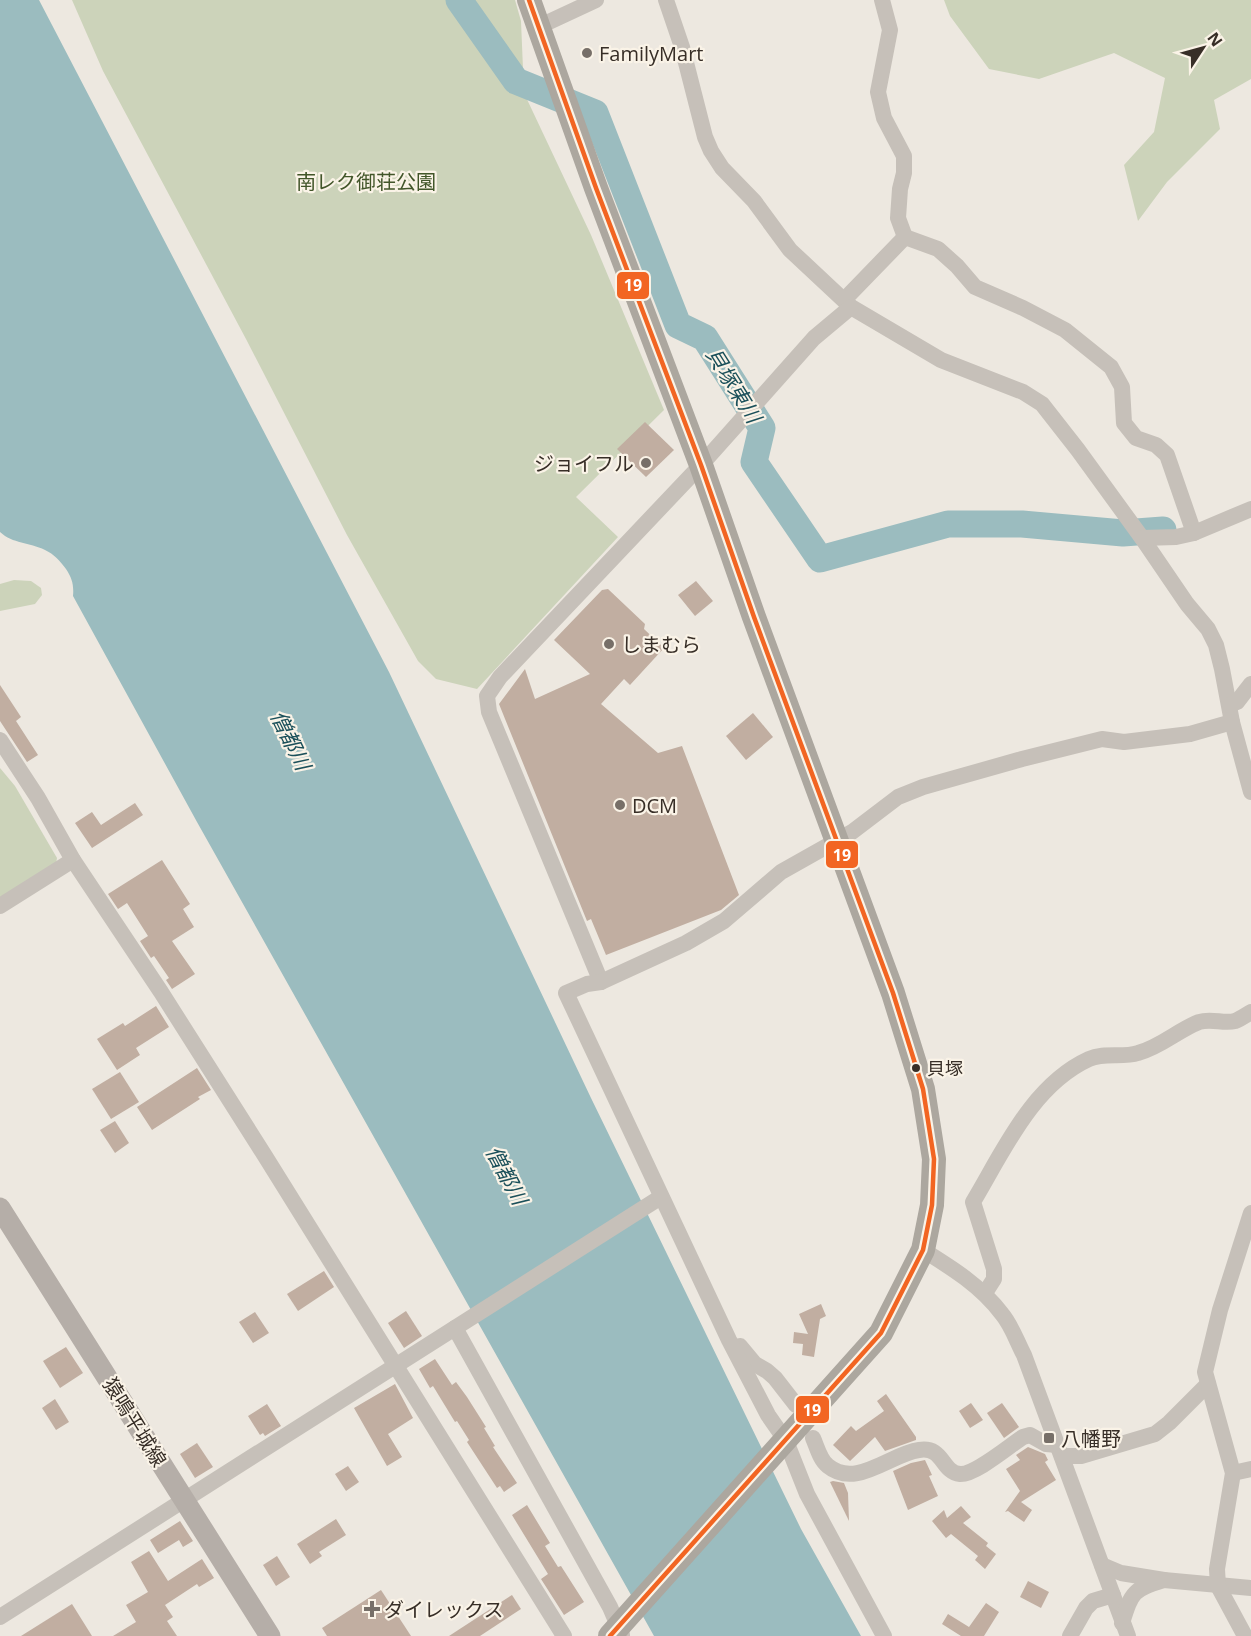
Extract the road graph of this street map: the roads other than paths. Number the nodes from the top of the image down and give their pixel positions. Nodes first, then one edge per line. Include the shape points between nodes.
1 (529, 0) edge
2 (596, 0) edge
3 (666, 0) edge
4 (882, 0) edge
5 (538, 27) junction
6 (904, 237) junction
7 (847, 303) junction
8 (700, 465) junction
9 (1251, 510) edge
10 (1194, 533) junction
11 (1142, 538) junction
12 (1251, 684) edge
13 (1230, 705) junction
14 (1232, 722) junction
15 (0, 740) edge
16 (1251, 792) edge
17 (837, 841) junction
18 (73, 860) junction
19 (0, 906) edge
20 (601, 982) junction
21 (1251, 1012) edge
22 (657, 1199) junction
23 (0, 1209) edge
24 (1251, 1213) edge
25 (923, 1250) junction
26 (985, 1293) junction
27 (459, 1325) junction
28 (729, 1340) junction
29 (395, 1365) junction
30 (1208, 1384) junction
31 (796, 1405) dead end
32 (813, 1438) dead end
33 (784, 1443) junction
34 (1060, 1450) junction
35 (1251, 1468) edge
36 (1233, 1473) junction
37 (184, 1500) junction
38 (1102, 1565) junction
39 (1164, 1580) junction
40 (1218, 1586) junction
41 (1251, 1588) edge
42 (1113, 1595) junction
43 (0, 1617) edge
44 (620, 1628) edge
45 (1125, 1629) edge
46 (270, 1636) edge
47 (564, 1636) edge
48 (884, 1636) edge
49 (1070, 1636) edge
50 (1245, 1636) edge

1 - 5 highway
2 - 5 street
3 - 7 street via 711,151 790,250
4 - 6 street via 890,30 878,92 884,118 904,156 898,218
5 - 8 highway
6 - 7 street
6 - 10 street via 938,249 975,287 1065,330 1111,367 1122,387 1124,423 1136,438 1156,445 1167,455
7 - 8 street
7 - 11 street via 941,360 1023,392 1042,404
8 - 17 highway
8 - 20 street via 500,677 487,696 489,712
9 - 10 street
10 - 11 street
11 - 13 street via 1208,629
12 - 13 street
13 - 14 street
14 - 16 street
14 - 17 street via 1190,734 1124,742 1102,740 923,787 898,797
15 - 18 street
17 - 20 street via 781,872 724,921
17 - 25 highway via 893,993 923,1089 934,1159 932,1205
18 - 19 street
18 - 29 street via 161,992
20 - 22 street via 566,993
21 - 26 street via 1234,1022 1199,1022 1137,1054 1090,1058 1045,1092 973,1202 994,1269 994,1279
22 - 27 street
22 - 28 street
23 - 37 main road, 猿鳴平城線
24 - 30 street via 1210,1347 1205,1372
25 - 26 street
25 - 33 highway via 881,1333
26 - 34 street via 1004,1316 1024,1355
27 - 29 street
27 - 44 street
28 - 31 street via 768,1371
28 - 33 street
29 - 37 street
29 - 47 street
30 - 34 street via 1155,1434 1081,1456
30 - 36 street
32 - 34 street via 828,1467 845,1473 859,1473 930,1449 938,1453 951,1471 970,1472 1030,1436
33 - 44 highway
33 - 48 street via 807,1494
34 - 38 street
35 - 36 street
36 - 40 street via 1217,1569
37 - 43 street
37 - 46 main road, 猿鳴平城線
38 - 39 street via 1121,1573
38 - 42 street
39 - 40 street
39 - 45 street via 1139,1588 1128,1604
40 - 41 street
40 - 50 street
42 - 45 street
42 - 49 street via 1093,1601

